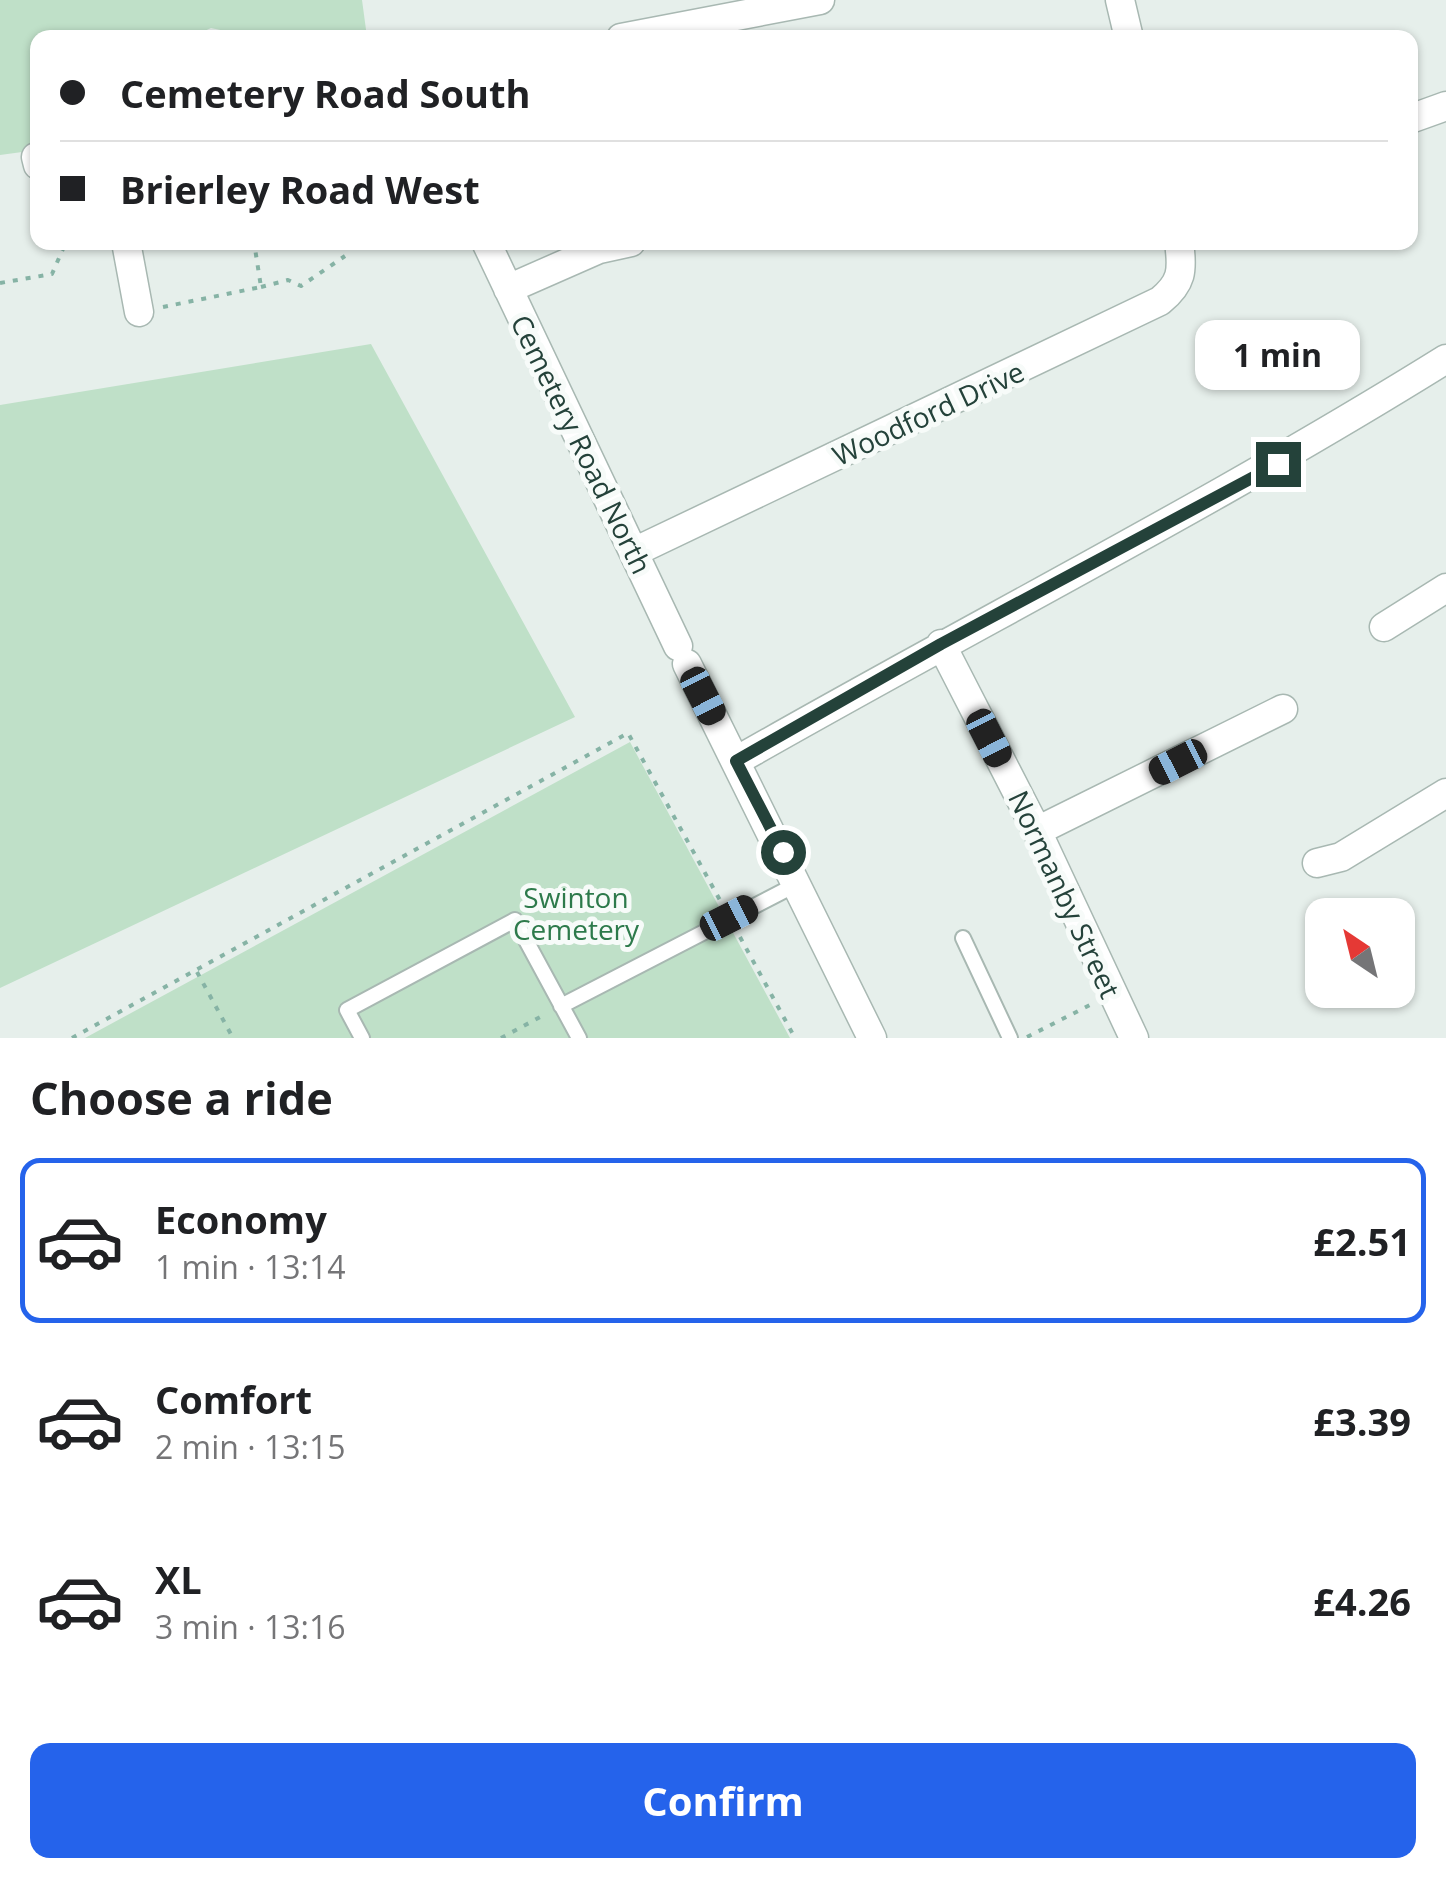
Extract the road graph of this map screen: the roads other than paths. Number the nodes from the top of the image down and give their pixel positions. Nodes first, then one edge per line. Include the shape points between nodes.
1 (820, 0) edge
2 (1120, 0) edge
3 (663, 30) edge
4 (1127, 30) edge
5 (1446, 106) edge
6 (1418, 116) edge
7 (128, 250) edge
8 (490, 250) edge
9 (597, 250) edge
10 (1180, 250) edge
11 (508, 289) junction
12 (140, 312) road end
13 (1446, 360) edge
14 (634, 552) junction
15 (1446, 588) edge
16 (1384, 626) dead end
17 (941, 644) junction
18 (1283, 710) dead end
19 (736, 761) junction
20 (1446, 793) edge
21 (1037, 831) junction
22 (1317, 863) dead end
23 (798, 883) junction
24 (962, 938) dead end
25 (561, 1006) junction
26 (362, 1038) edge
27 (578, 1038) edge
28 (872, 1038) edge
29 (1010, 1038) edge
30 (1134, 1038) edge

1 - 3 street
2 - 4 street
5 - 6 street
7 - 12 street
8 - 11 street, Cemetery Road North
9 - 11 street
10 - 14 street, Woodford Drive via 1178,286 1160,301
11 - 14 street, Cemetery Road North
13 - 17 street via 1278,464
14 - 19 street, Cemetery Road North
15 - 16 street
17 - 19 street
17 - 21 street, Normanby Street
18 - 21 street
19 - 23 street, Cemetery Road North
20 - 22 street via 1342,857
21 - 30 street, Normanby Street
23 - 25 lane
23 - 28 street, Cemetery Road North
24 - 29 lane
25 - 26 lane via 515,920 347,1010
25 - 27 lane

